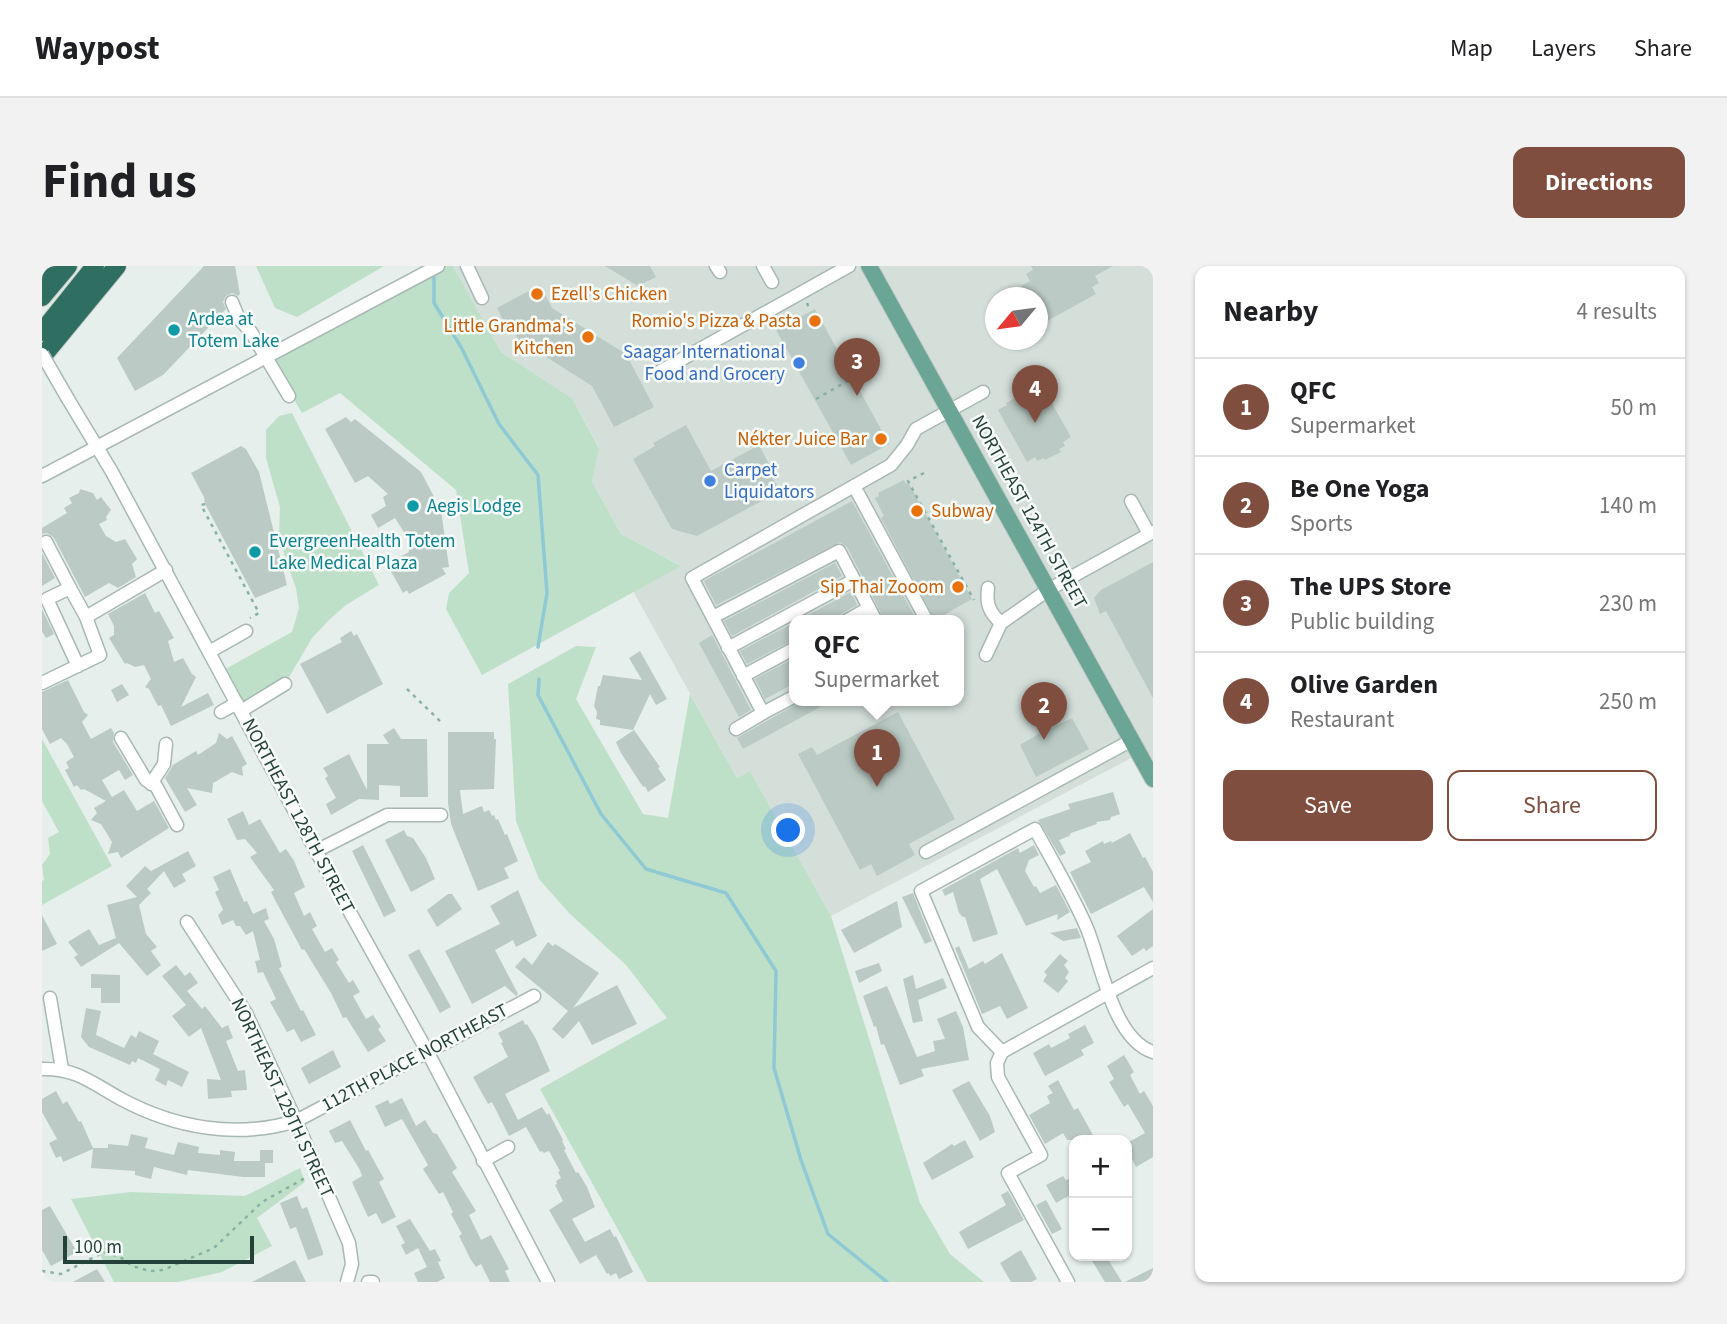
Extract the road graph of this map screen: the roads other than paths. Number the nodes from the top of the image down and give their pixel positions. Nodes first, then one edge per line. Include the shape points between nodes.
1 (48, 266) edge
2 (68, 266) edge
3 (95, 266) edge
4 (117, 266) edge
5 (131, 266) edge
6 (438, 266) edge
7 (467, 266) edge
8 (763, 266) edge
9 (849, 266) edge
10 (869, 266) edge
11 (42, 274) edge
12 (772, 282) dead end
13 (99, 287) junction
14 (42, 297) edge
15 (482, 298) dead end
16 (232, 302) dead end
17 (42, 332) edge
18 (42, 355) edge
19 (270, 355) junction
20 (659, 372) dead end
21 (984, 392) dead end
22 (289, 396) dead end
23 (949, 409) junction
24 (97, 447) junction
25 (42, 476) edge
26 (854, 486) junction
27 (1131, 501) dead end
28 (1151, 533) edge
29 (46, 542) dead end
30 (166, 570) junction
31 (854, 580) junction
32 (70, 588) junction
33 (988, 588) dead end
34 (1048, 590) junction
35 (869, 608) junction
36 (789, 615) edge
37 (789, 615) edge
38 (857, 615) edge
39 (873, 615) edge
40 (924, 615) edge
41 (86, 617) junction
42 (713, 617) junction
43 (1001, 623) junction
44 (244, 627) road end
45 (728, 648) junction
46 (789, 651) edge
47 (209, 652) junction
48 (986, 655) dead end
49 (78, 666) junction
50 (743, 676) junction
51 (42, 683) edge
52 (285, 684) dead end
53 (789, 699) edge
54 (239, 707) junction
55 (221, 712) dead end
56 (763, 713) junction
57 (736, 729) dead end
58 (121, 738) dead end
59 (1132, 740) junction
60 (166, 744) dead end
61 (1153, 779) edge
62 (151, 783) junction
63 (441, 815) dead end
64 (177, 825) dead end
65 (316, 851) junction
66 (926, 852) dead end
67 (187, 922) dead end
68 (1153, 968) edge
69 (1107, 993) junction
70 (534, 996) dead end
71 (50, 998) dead end
72 (427, 1051) junction
73 (1002, 1052) junction
74 (1153, 1052) edge
75 (42, 1069) edge
76 (62, 1069) junction
77 (296, 1121) junction
78 (508, 1147) dead end
79 (483, 1161) junction
80 (347, 1282) edge
81 (548, 1282) edge
82 (1068, 1282) edge

1 - 11 highway
2 - 14 highway
3 - 17 highway
4 - 13 highway
5 - 13 highway
6 - 19 street
7 - 15 street
8 - 12 street
9 - 20 street
10 - 23 main road, NORTHEAST 124TH STREET
13 - 18 highway
16 - 19 street via 239,318
18 - 24 street, NORTHEAST 128TH STREET, bridge
19 - 22 street
19 - 24 street
21 - 23 street
23 - 26 street via 916,429 891,465
23 - 34 main road, NORTHEAST 124TH STREET
24 - 25 street
24 - 30 street, NORTHEAST 128TH STREET
26 - 40 street
26 - 42 street via 692,578
27 - 28 street
28 - 34 street
29 - 32 street
30 - 41 street
30 - 47 street, NORTHEAST 128TH STREET
31 - 35 street
31 - 37 street
31 - 42 street via 839,551
32 - 41 street
32 - 49 street via 47,599
33 - 43 street via 990,613
34 - 43 street
34 - 59 main road, NORTHEAST 124TH STREET
35 - 38 street
35 - 39 street
36 - 45 street
41 - 49 street via 100,655
42 - 45 street
43 - 48 street
44 - 47 street
45 - 50 street
46 - 50 street
47 - 54 street, NORTHEAST 128TH STREET
49 - 51 street
50 - 56 street
52 - 54 street
53 - 56 street
54 - 55 street
54 - 65 street, NORTHEAST 128TH STREET
56 - 57 street
58 - 62 street
59 - 61 main road, NORTHEAST 124TH STREET
59 - 66 street via 973,820
60 - 62 street via 164,764
62 - 64 street
63 - 65 street via 387,815
65 - 72 street, NORTHEAST 128TH STREET
67 - 77 street, NORTHEAST 129TH STREET via 246,1013
68 - 69 street
69 - 73 street
69 - 73 street via 1087,927 1035,829 921,891 978,1027
69 - 74 street via 1132,1038
70 - 72 street, 112TH PLACE NORTHEAST
71 - 76 street
72 - 77 street, 112TH PLACE NORTHEAST
72 - 79 street, NORTHEAST 128TH STREET
73 - 82 street via 998,1077 1041,1155 1008,1173
75 - 76 street
76 - 77 street, 112TH PLACE NORTHEAST via 154,1114 189,1125 236,1131
77 - 80 street, NORTHEAST 129TH STREET via 349,1242 352,1264
78 - 79 street
79 - 81 street, NORTHEAST 128TH STREET

